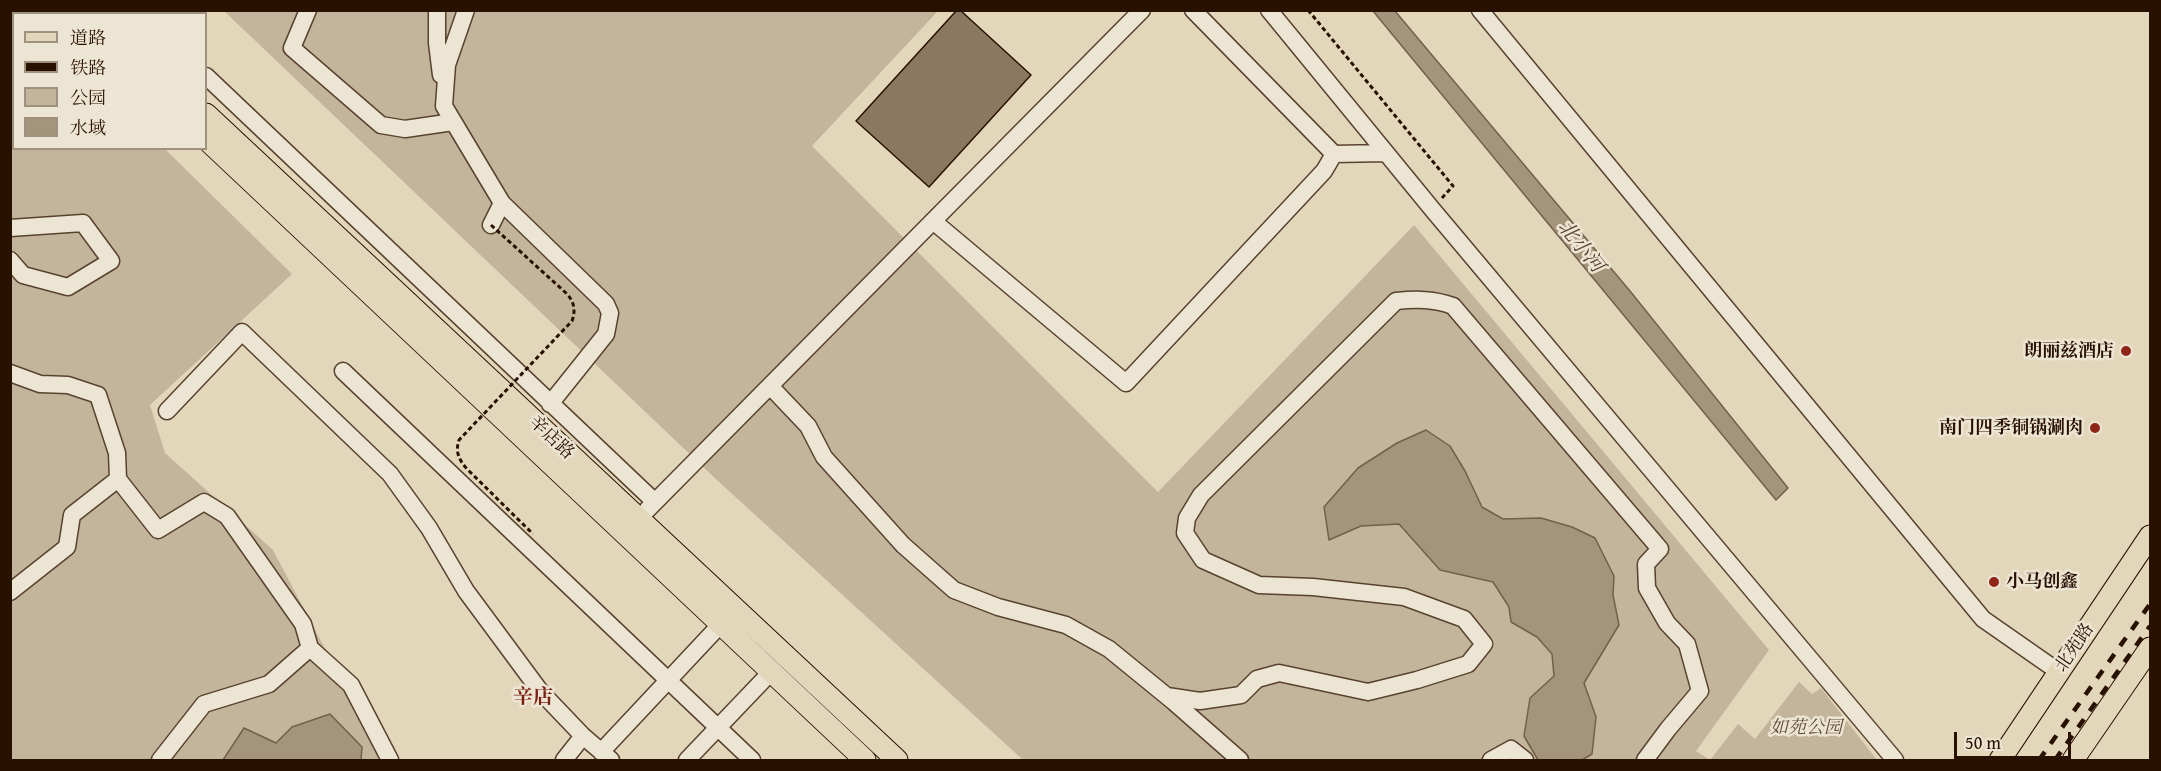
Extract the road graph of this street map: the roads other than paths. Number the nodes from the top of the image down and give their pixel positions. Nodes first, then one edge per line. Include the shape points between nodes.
1 (308, 10) edge
2 (437, 10) edge
3 (466, 10) edge
4 (1142, 10) edge
5 (1193, 10) edge
6 (1269, 10) edge
7 (1480, 10) edge
8 (207, 77) edge
9 (444, 105) junction
10 (207, 115) edge
11 (453, 122) junction
12 (207, 140) edge
13 (1385, 153) junction
14 (1334, 154) junction
15 (502, 203) junction
16 (933, 221) junction
17 (491, 225) road end
18 (10, 228) edge
19 (10, 260) edge
20 (343, 371) dead end
21 (10, 372) edge
22 (770, 386) junction
23 (550, 404) junction
24 (167, 411) dead end
25 (118, 479) junction
26 (655, 502) junction
27 (631, 527) junction
28 (2151, 537) edge
29 (10, 592) edge
30 (720, 625) junction
31 (310, 648) junction
32 (2151, 648) edge
33 (771, 672) junction
34 (2059, 672) junction
35 (667, 680) junction
36 (1167, 696) junction
37 (718, 728) junction
38 (583, 736) junction
39 (606, 756) edge
40 (160, 760) edge
41 (390, 760) edge
42 (564, 760) edge
43 (687, 760) edge
44 (752, 760) edge
45 (865, 760) edge
46 (897, 760) edge
47 (1240, 760) edge
48 (1491, 760) edge
49 (1525, 760) edge
50 (1645, 760) edge
51 (1895, 760) edge
52 (2000, 760) edge
53 (2073, 760) edge

1 - 11 street via 292,48 381,126 405,129
2 - 9 street
3 - 9 street via 447,65
4 - 16 street
5 - 14 street
6 - 13 street
7 - 34 street via 1983,620
8 - 23 street
9 - 11 street
10 - 27 main road, 辛店路
11 - 15 street
12 - 27 main road, 辛店路
13 - 14 street
13 - 51 street
14 - 16 street via 1324,171 1126,383
15 - 17 street
15 - 23 street via 606,304 610,314 606,334
16 - 22 street
18 - 19 street via 83,223 111,261 68,287 23,275
20 - 35 street via 529,539
21 - 25 street via 40,384 68,385 98,395 117,453
22 - 26 street
22 - 36 street via 808,426 831,466 903,544 954,590 998,607 1066,625 1109,649
23 - 26 street
24 - 38 street via 242,332 390,474 429,528 466,591 540,691
25 - 29 street via 72,515 67,547
25 - 31 street via 158,530 204,502 227,516 303,624
26 - 27 street
27 - 30 main road, 辛店路
27 - 46 main road, 辛店路
28 - 34 main road, 北苑路
30 - 33 main road, 辛店路
30 - 35 street
31 - 40 street via 269,684 204,704
31 - 41 street via 351,685
32 - 53 main road
33 - 37 street
33 - 45 main road, 辛店路
34 - 52 main road, 北苑路
35 - 37 street
35 - 39 street
36 - 47 street
36 - 50 street via 1200,701 1241,694 1257,679 1279,673 1368,692 1467,664 1484,644 1464,619 1404,597 1259,585 1203,560 1185,533 1187,518 1201,495 1396,302 1439,301 1453,306 1660,549 1646,564 1647,588 1667,623 1687,644 1700,691
37 - 43 street
37 - 44 street
38 - 39 street
38 - 42 street
48 - 49 street via 1511,749

